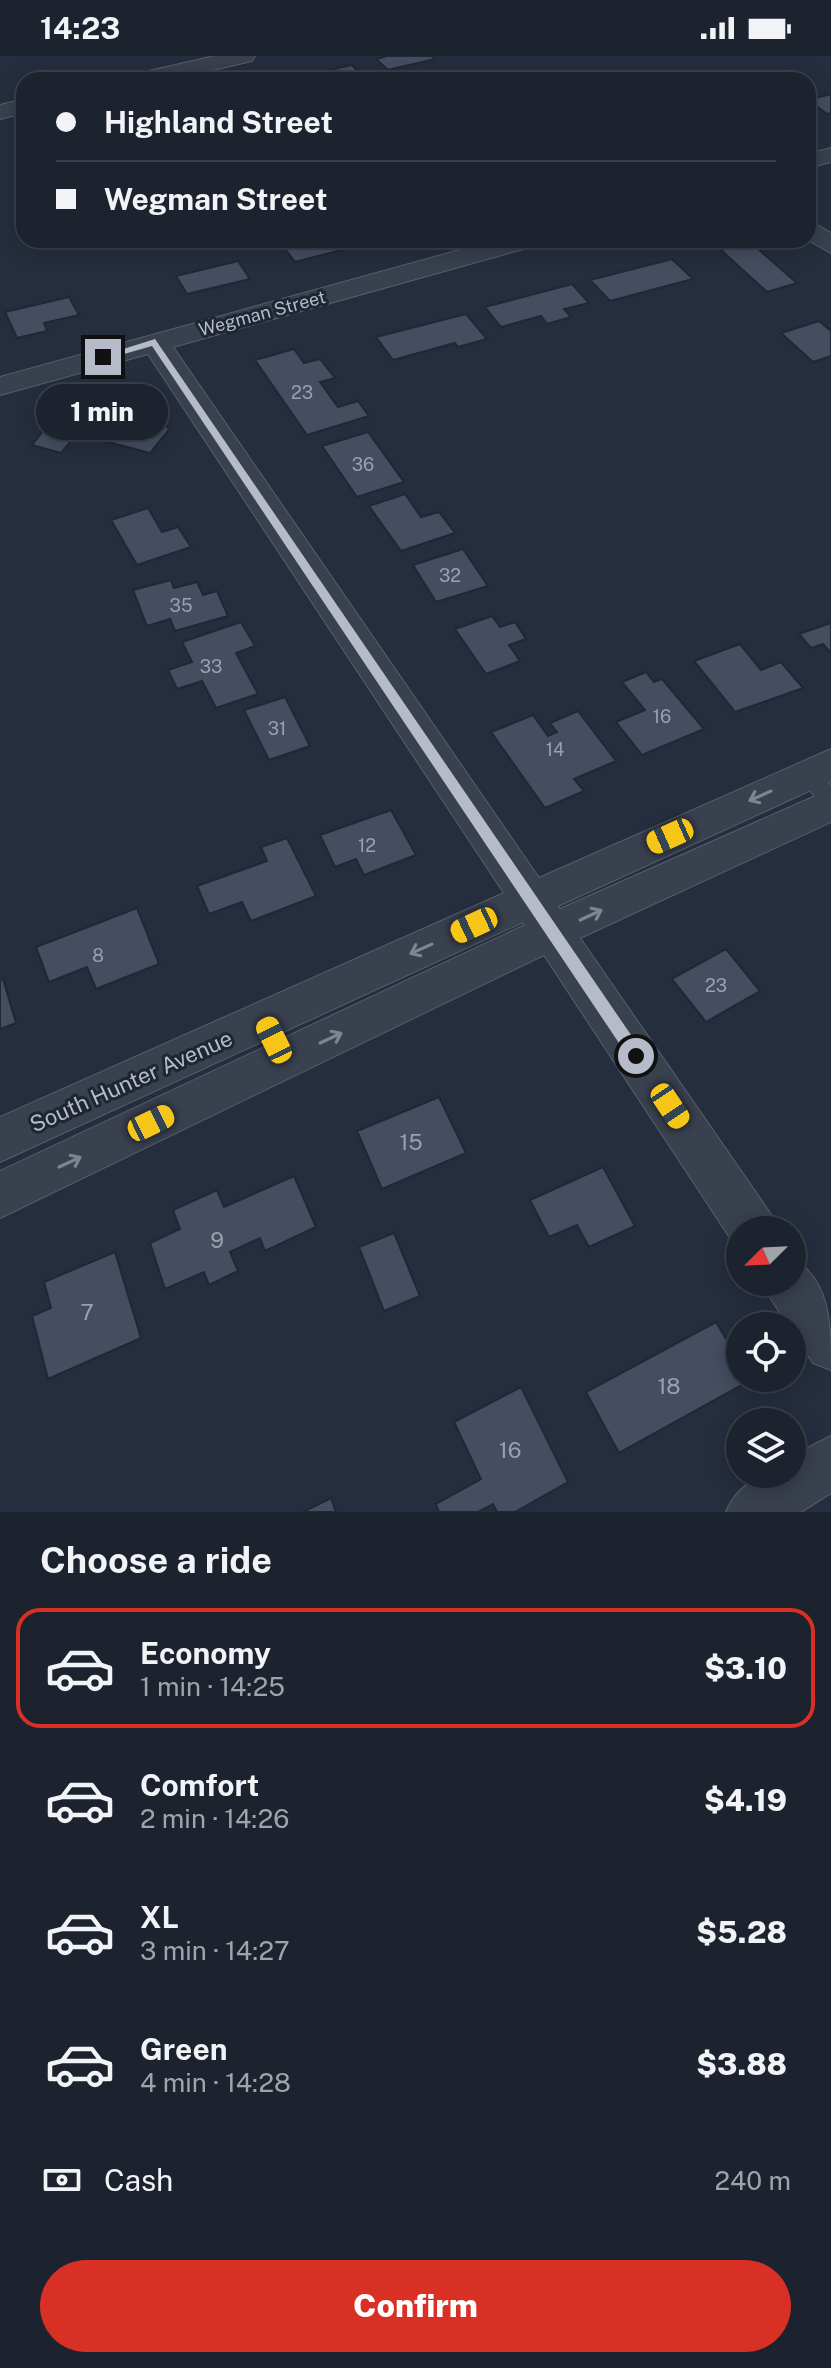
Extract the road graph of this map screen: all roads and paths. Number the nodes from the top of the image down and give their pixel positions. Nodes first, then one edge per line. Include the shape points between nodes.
1 (244, 56) edge
2 (174, 72) edge
3 (496, 248) edge
4 (155, 342) junction
5 (0, 386) edge
6 (826, 786) edge
7 (542, 916) junction
8 (265, 1020) junction
9 (284, 1060) junction
10 (106, 1093) junction
11 (125, 1136) junction
12 (0, 1140) edge
13 (0, 1195) edge
14 (744, 1216) edge
15 (798, 1296) edge
16 (831, 1345) edge
17 (831, 1462) edge
18 (753, 1512) edge

1 - 2 street
3 - 4 street, Wegman Street
4 - 5 street, Wegman Street
4 - 7 street
6 - 7 street, South Hunter Avenue
7 -> 8 street, South Hunter Avenue
9 -> 7 street, South Hunter Avenue
7 - 14 street
8 - 9 lane
8 - 10 street, South Hunter Avenue
9 - 11 street, South Hunter Avenue
10 - 11 lane
10 - 12 street, South Hunter Avenue
13 -> 11 street, South Hunter Avenue
15 - 16 street
17 - 18 street

